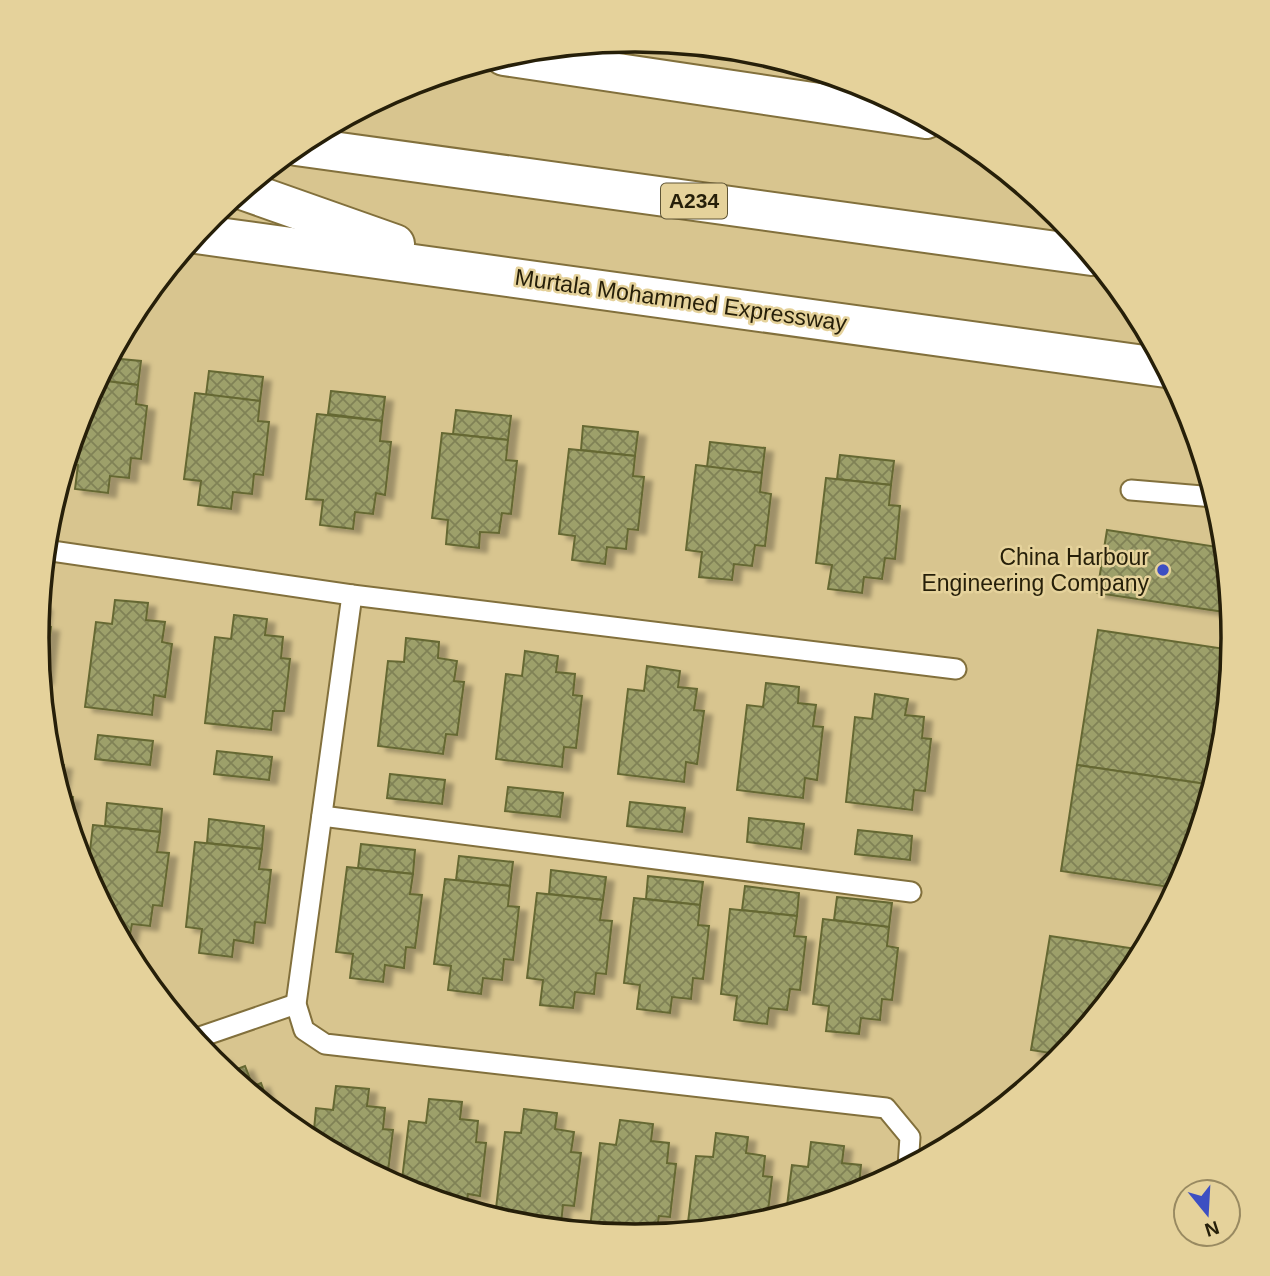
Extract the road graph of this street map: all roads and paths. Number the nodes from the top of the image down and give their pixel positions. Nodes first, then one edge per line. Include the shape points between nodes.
1 (535, 61) edge
2 (897, 114) edge
3 (313, 148) edge
4 (253, 194) edge
5 (210, 236) edge
6 (1078, 254) edge
7 (468, 270) junction
8 (1154, 366) edge
9 (1131, 490) dead end
10 (1203, 496) edge
11 (56, 551) edge
12 (352, 595) junction
13 (956, 669) dead end
14 (321, 816) junction
15 (911, 892) dead end
16 (296, 1004) junction
17 (205, 1035) edge
18 (909, 1156) edge

1 - 2 highway
3 - 6 highway, A234
4 - 7 highway
5 - 7 highway, Murtala Mohammed Expressway
7 - 8 highway, Murtala Mohammed Expressway
9 - 10 lane
11 - 12 lane
12 - 13 lane
12 - 14 lane
14 - 15 lane
14 - 16 lane
16 - 17 lane
16 - 18 lane via 304,1030 325,1044 886,1108 910,1137

